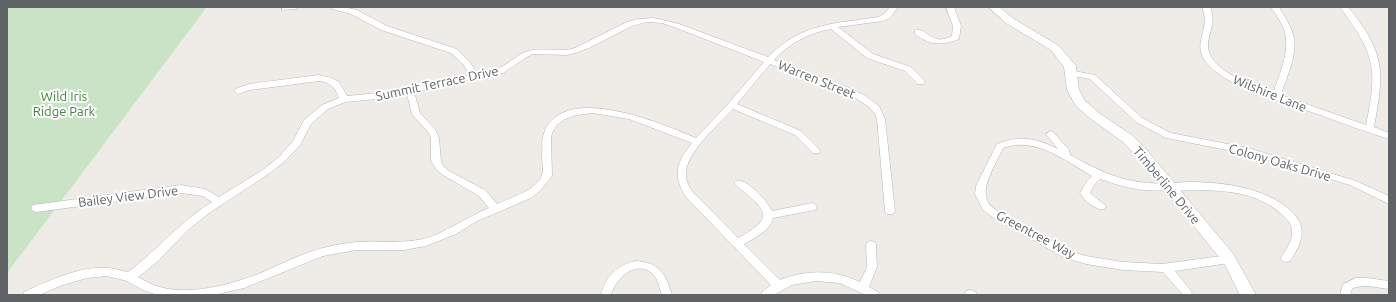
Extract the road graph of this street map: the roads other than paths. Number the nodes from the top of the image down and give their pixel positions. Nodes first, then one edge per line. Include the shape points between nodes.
1 (335, 7) edge
2 (894, 7) edge
3 (950, 7) edge
4 (993, 7) edge
5 (1206, 7) edge
6 (1275, 7) edge
7 (1344, 7) edge
8 (832, 26) junction
9 (918, 32) dead end
10 (770, 61) junction
11 (1069, 73) junction
12 (475, 77) junction
13 (921, 82) dead end
14 (238, 91) dead end
15 (410, 91) junction
16 (1276, 97) junction
17 (344, 99) junction
18 (732, 105) junction
19 (1370, 129) junction
20 (1050, 134) dead end
21 (1389, 136) edge
22 (698, 142) junction
23 (816, 151) dead end
24 (1065, 156) junction
25 (1099, 175) junction
26 (739, 182) dead end
27 (1170, 186) junction
28 (1389, 200) edge
29 (218, 202) junction
30 (1101, 206) dead end
31 (812, 207) dead end
32 (36, 208) dead end
33 (495, 208) junction
34 (890, 210) dead end
35 (769, 215) junction
36 (738, 243) junction
37 (871, 245) dead end
38 (1286, 258) dead end
39 (1229, 259) junction
40 (1165, 267) junction
41 (130, 277) junction
42 (778, 285) junction
43 (1389, 285) edge
44 (863, 289) junction
45 (1187, 292) dead end
46 (28, 295) edge
47 (606, 295) edge
48 (667, 295) edge
49 (766, 295) edge
50 (874, 295) edge
51 (1248, 295) edge
52 (1344, 295) edge

1 - 12 street via 354,12 384,28 454,51 470,65
2 - 8 street, Warren Street via 887,16 880,19
3 - 9 street via 957,26 956,37 941,43 930,40
4 - 11 street, Timberline Drive via 1010,21 1055,48 1070,66
5 - 16 street, Wilshire Lane via 1210,23 1204,49 1207,58 1238,82
6 - 16 street via 1286,25 1290,39
7 - 19 street via 1364,33 1373,53 1376,86
8 - 10 street, Warren Street via 797,38
8 - 13 street via 870,56 908,69
10 - 12 street, Summit Terrace Drive via 666,23 649,20 634,22 575,51 530,53 502,70
10 - 18 street, Warren Street
10 - 34 street, Warren Street via 851,92 866,100 878,111 882,124
11 - 27 street, Timberline Drive via 1073,90 1080,103 1141,152
11 - 28 street, Colony Oaks Drive via 1092,77 1139,120 1169,136 1248,150 1353,183
12 - 15 street, Summit Terrace Drive
14 - 17 street via 249,87 319,78 337,84
15 - 17 street, Summit Terrace Drive
15 - 33 street via 416,114 435,138 436,161 440,168 482,194
16 - 19 street, Wilshire Lane
17 - 29 street, Summit Terrace Drive via 325,106 309,119 297,143 282,159
18 - 22 street, Warren Street
18 - 23 street via 798,132
19 - 21 street, Wilshire Lane
20 - 24 street via 1066,152
22 - 33 street via 626,116 590,112 568,114 555,122 548,134 548,172 544,182 532,193
22 - 36 street, Warren Street via 683,165 683,183 693,198
24 - 25 street, Greentree Way
24 - 40 street, Greentree Way via 1027,141 1014,141 1000,146 981,186 980,194 986,207 1067,254 1123,266
25 - 27 street, Greentree Way via 1127,184 1157,188
25 - 30 street via 1090,183 1085,193
26 - 35 street via 765,206
27 - 38 street, Greentree Way via 1212,187 1274,203 1291,218 1297,230 1297,238
27 - 39 street, Timberline Drive
29 - 32 street, Bailey View Drive via 205,193 181,189
29 - 41 street, Summit Terrace Drive via 192,221 153,259
31 - 35 street
33 - 41 street via 452,232 426,242 404,246 356,246 324,252 240,285 215,291 170,293 147,287
35 - 36 street via 763,227
36 - 42 street, Warren Street
37 - 44 street via 872,267
39 - 40 street, Greentree Way
39 - 51 street, Timberline Drive
40 - 45 street
41 - 46 street via 107,272 87,274 58,282
42 - 44 street via 799,277 835,278
42 - 49 street
43 - 52 street via 1353,283 1346,287
44 - 50 street
47 - 48 street via 609,281 615,274 625,267 636,265 653,269 660,276

